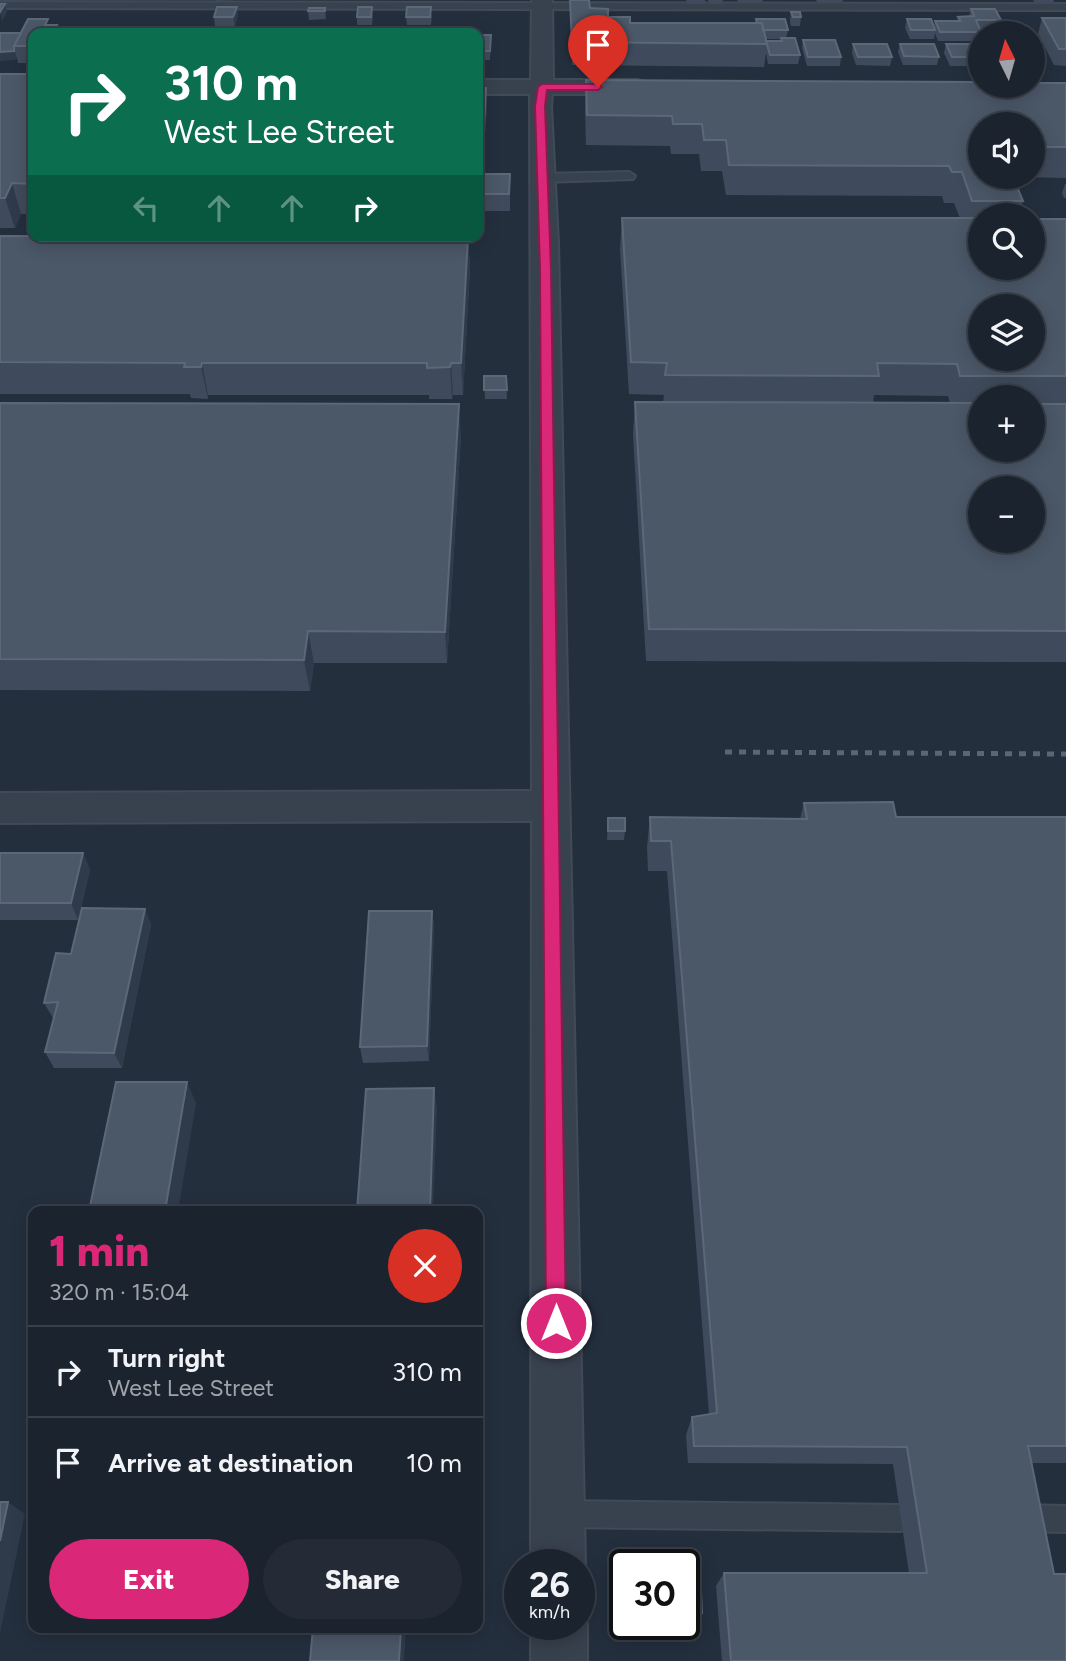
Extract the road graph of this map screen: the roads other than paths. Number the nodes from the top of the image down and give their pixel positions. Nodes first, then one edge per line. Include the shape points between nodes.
1 (542, 4) edge
2 (0, 5) edge
3 (1066, 8) edge
4 (483, 87) edge
5 (542, 87) junction
6 (653, 87) edge
7 (629, 176) dead end
8 (543, 178) junction
9 (551, 806) junction
10 (0, 808) edge
11 (558, 1514) junction
12 (901, 1518) dead end
13 (1021, 1518) edge
14 (1066, 1519) edge
15 (558, 1549) edge
16 (559, 1640) edge
17 (559, 1661) edge

1 - 2 lane
1 - 3 lane
1 - 5 street
4 - 5 street
5 - 6 street
5 - 8 street
7 - 8 lane
8 - 9 street
9 - 10 street
9 - 11 street
11 - 12 lane
11 - 15 street
13 - 14 lane
16 - 17 street

